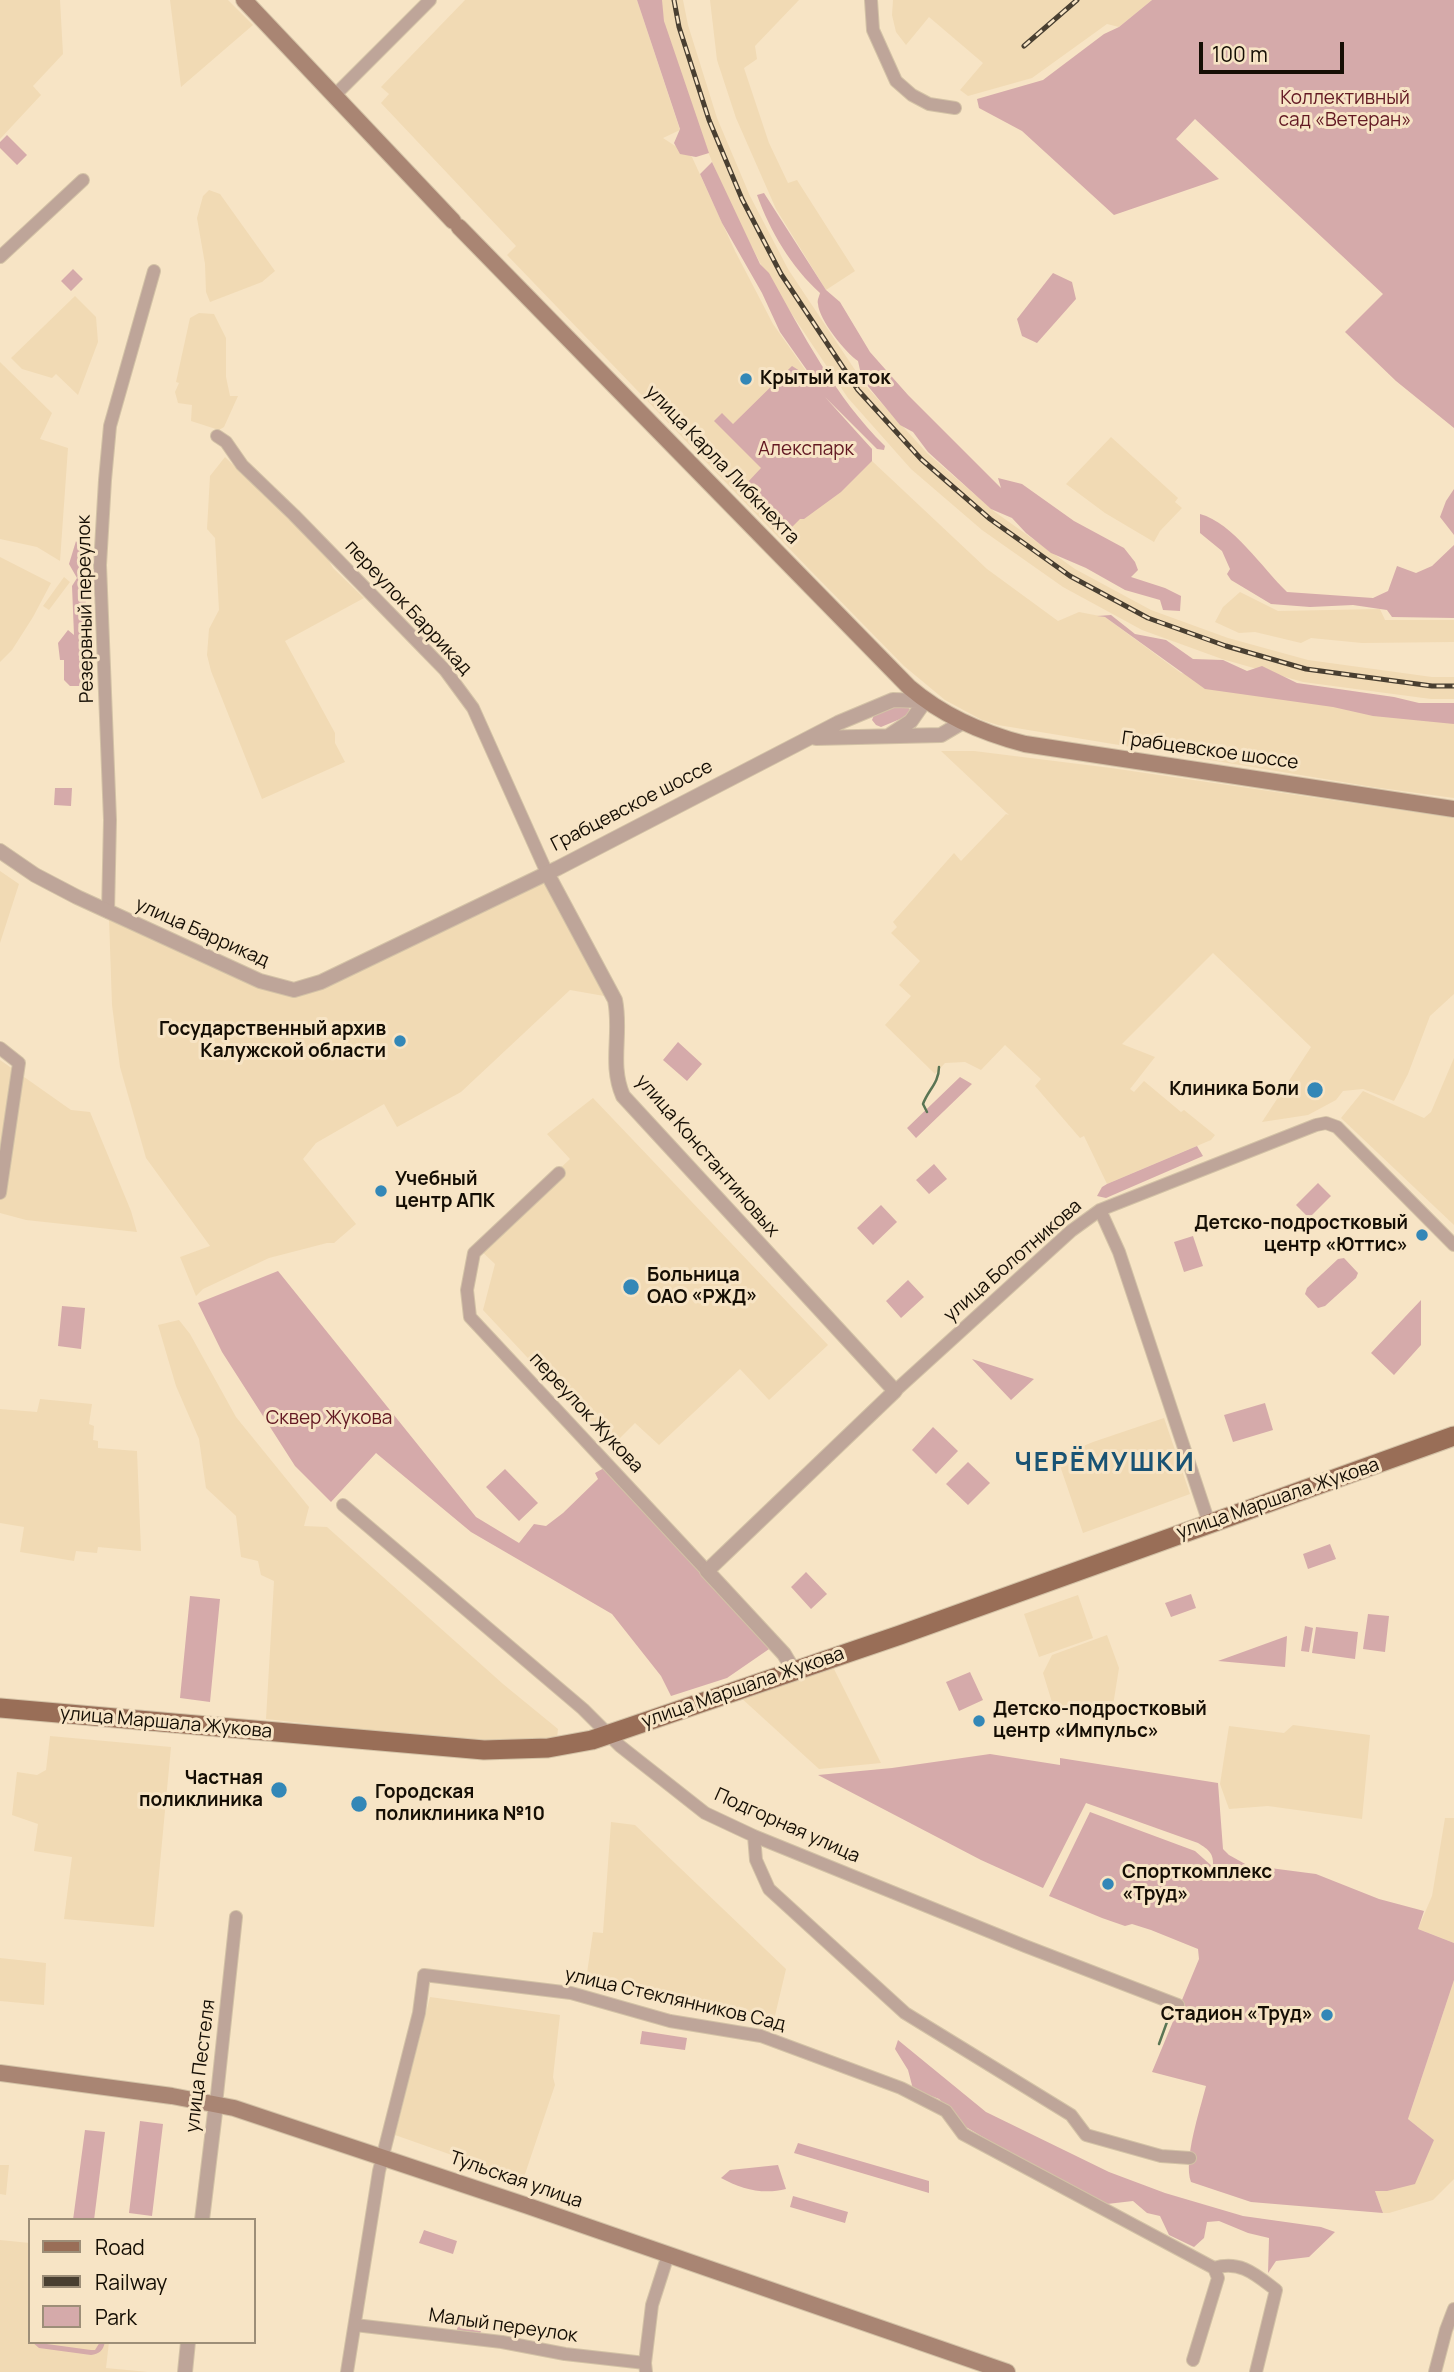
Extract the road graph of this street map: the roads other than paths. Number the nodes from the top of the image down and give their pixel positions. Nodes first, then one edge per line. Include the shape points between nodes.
1 (244, 0) edge
2 (430, 0) edge
3 (871, 0) edge
4 (335, 95) junction
5 (955, 108) dead end
6 (83, 180) dead end
7 (0, 257) edge
8 (154, 271) dead end
9 (218, 436) dead end
10 (897, 673) junction
11 (925, 701) junction
12 (885, 702) junction
13 (869, 710) junction
14 (963, 722) junction
15 (874, 735) junction
16 (890, 735) junction
17 (811, 739) junction
18 (1454, 809) edge
19 (0, 851) edge
20 (547, 873) junction
21 (108, 912) junction
22 (0, 1048) edge
23 (559, 1173) dead end
24 (0, 1193) edge
25 (1100, 1210) junction
26 (1454, 1245) edge
27 (895, 1391) junction
28 (1454, 1436) edge
29 (343, 1505) dead end
30 (1209, 1523) junction
31 (707, 1571) junction
32 (794, 1671) junction
33 (0, 1708) edge
34 (608, 1735) junction
35 (754, 1836) junction
36 (236, 1917) dead end
37 (1178, 2005) dead end
38 (0, 2073) edge
39 (216, 2104) junction
40 (382, 2157) junction
41 (1190, 2158) dead end
42 (202, 2218) edge
43 (668, 2255) junction
44 (1214, 2268) junction
45 (1454, 2309) edge
46 (355, 2326) junction
47 (188, 2344) edge
48 (1193, 2360) dead end
49 (646, 2368) edge
50 (185, 2372) edge
51 (348, 2372) edge
52 (1007, 2372) edge
53 (1255, 2372) edge
54 (1435, 2372) edge

1 - 4 main road, улица Карла Либкнехта
2 - 4 street
3 - 5 street via 873,30 896,81 929,104
4 - 10 main road, улица Карла Либкнехта
6 - 7 street
8 - 21 street, Резервный переулок via 110,426 105,480 100,565 110,820
9 - 20 street, переулок Баррикад via 445,670 473,708
10 - 11 main road, улица Карла Либкнехта
10 - 12 street
11 - 12 street
11 - 14 main road, улица Карла Либкнехта
11 - 16 street via 911,721
12 - 13 street, Грабцевское шоссе
13 - 15 street via 867,723
13 - 17 street, Грабцевское шоссе
14 - 16 street, Грабцевское шоссе via 942,735
14 - 18 main road, Грабцевское шоссе via 1025,744
15 - 16 street, Грабцевское шоссе
15 - 17 street, Грабцевское шоссе
17 - 20 street, Грабцевское шоссе
19 - 21 street, улица Баррикад via 35,875
20 - 21 street, улица Баррикад via 321,982 294,990 260,981
20 - 27 street, улица Константиновых via 615,1000 616,1076 623,1096
22 - 24 street via 19,1063
23 - 31 street, переулок Жукова via 474,1253 467,1290 470,1317
25 - 26 street, улица Болотникова via 1326,1123 1337,1127
25 - 27 street, улица Болотникова via 1070,1231
25 - 30 street via 1119,1252
27 - 31 street, улица Болотникова
28 - 30 main road, улица Маршала Жукова
29 - 34 street, Подгорная улица
30 - 32 main road, улица Маршала Жукова
31 - 32 street, переулок Жукова via 784,1654
32 - 34 main road, улица Маршала Жукова
33 - 34 main road, улица Маршала Жукова via 484,1750 548,1748
34 - 35 street, Подгорная улица via 705,1813
35 - 37 street, Подгорная улица
35 - 41 street via 756,1860 769,1889 905,2013 1071,2115 1086,2135 1161,2156
36 - 39 street, улица Пестеля
38 - 39 main road, Тульская улица
39 - 40 main road, Тульская улица
39 - 42 street, улица Пестеля
40 - 43 main road, Тульская улица
40 - 44 street, улица Стеклянников Сад via 419,2013 424,1975 558,1991 670,2021 761,2036 901,2088 946,2111 963,2134
40 - 46 street
43 - 49 street, Малый переулок via 652,2305
43 - 52 main road, Тульская улица
44 - 48 street via 1218,2278
44 - 53 street via 1228,2263 1248,2270 1276,2290
45 - 54 street
46 - 49 street, Малый переулок via 502,2342
46 - 51 street
47 - 50 street

